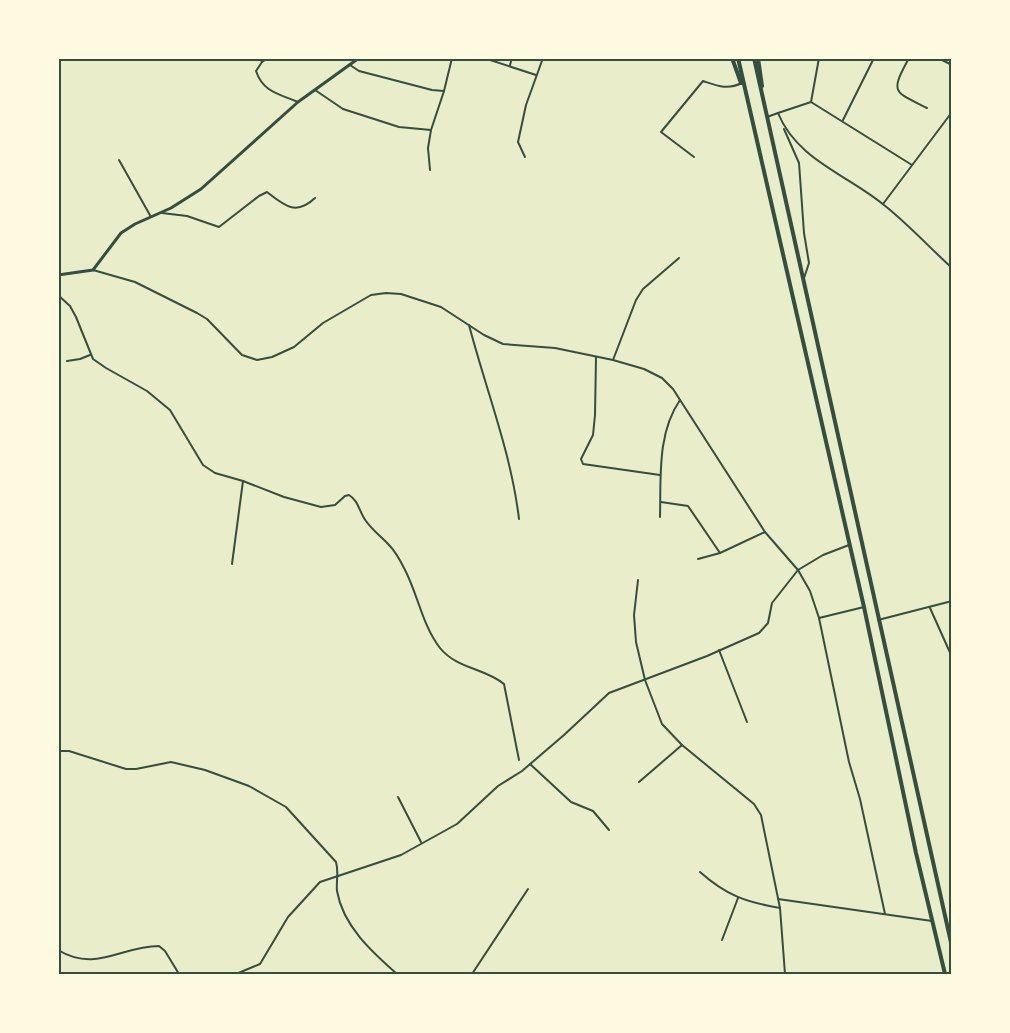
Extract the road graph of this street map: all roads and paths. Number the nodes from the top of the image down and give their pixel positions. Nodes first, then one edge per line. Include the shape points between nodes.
1 (268, 58) edge
2 (359, 58) edge
3 (452, 58) edge
4 (484, 58) edge
5 (512, 58) edge
6 (543, 58) edge
7 (732, 58) edge
8 (738, 58) edge
9 (754, 58) edge
10 (758, 58) edge
11 (819, 58) edge
12 (874, 58) edge
13 (909, 58) edge
14 (938, 58) edge
15 (261, 60) edge
16 (350, 65) junction
17 (510, 65) junction
18 (951, 65) edge
19 (536, 75) junction
20 (741, 83) junction
21 (315, 90) junction
22 (444, 91) junction
23 (746, 94) junction
24 (298, 102) junction
25 (811, 102) junction
26 (927, 108) dead end
27 (951, 112) edge
28 (778, 113) junction
29 (766, 117) junction
30 (843, 121) junction
31 (783, 126) junction
32 (431, 130) junction
33 (525, 157) dead end
34 (694, 157) dead end
35 (119, 160) dead end
36 (912, 165) junction
37 (430, 170) dead end
38 (315, 198) dead end
39 (883, 204) junction
40 (162, 213) junction
41 (151, 217) junction
42 (679, 258) dead end
43 (951, 268) edge
44 (93, 270) junction
45 (58, 275) edge
46 (802, 283) junction
47 (58, 295) edge
48 (469, 325) junction
49 (90, 354) junction
50 (596, 357) junction
51 (613, 360) junction
52 (67, 361) dead end
53 (681, 400) junction
54 (660, 475) junction
55 (243, 481) junction
56 (660, 502) junction
57 (660, 517) dead end
58 (519, 519) dead end
59 (765, 532) junction
60 (849, 545) junction
61 (720, 553) junction
62 (698, 560) dead end
63 (232, 564) dead end
64 (798, 570) junction
65 (638, 580) dead end
66 (951, 601) edge
67 (864, 607) junction
68 (930, 608) junction
69 (819, 618) junction
70 (878, 620) junction
71 (719, 650) junction
72 (951, 657) edge
73 (645, 680) junction
74 (747, 722) dead end
75 (682, 745) junction
76 (58, 751) edge
77 (519, 760) dead end
78 (530, 764) junction
79 (639, 782) dead end
80 (398, 797) dead end
81 (609, 830) dead end
82 (422, 843) junction
83 (700, 872) dead end
84 (338, 877) junction
85 (528, 889) dead end
86 (738, 898) junction
87 (778, 899) junction
88 (780, 908) junction
89 (885, 914) junction
90 (932, 921) junction
91 (722, 940) dead end
92 (951, 943) edge
93 (58, 950) edge
94 (179, 975) edge
95 (236, 975) edge
96 (397, 975) edge
97 (472, 975) edge
98 (785, 975) edge
99 (943, 975) edge

1 - 15 street
2 - 16 street
3 - 22 street
4 - 17 street
5 - 17 street
6 - 19 street
7 - 20 highway
8 - 23 highway
9 - 29 highway
10 - 29 highway
11 - 25 street
12 - 30 street
13 - 26 street via 896,87 905,98
14 - 18 street
15 - 24 street via 256,71 266,88
16 - 21 street
16 - 22 street via 359,71
17 - 19 street
19 - 33 street via 518,142
20 - 23 highway
20 - 34 street via 723,88 704,81 661,132
21 - 24 street
21 - 32 street via 343,109 399,127
22 - 32 street
23 - 60 highway
24 - 40 street via 201,189
25 - 28 street
25 - 30 street
27 - 36 street
28 - 29 street
28 - 31 street
29 - 46 highway
30 - 36 street
31 - 39 street via 802,150
31 - 46 street via 799,163 809,263
32 - 37 street
35 - 41 street
36 - 39 street
38 - 40 street via 306,207 295,208 285,206 267,192 219,227 187,216
39 - 43 street
40 - 41 street
41 - 44 street via 121,233
42 - 51 street via 643,289
44 - 45 street
44 - 48 street via 135,282 197,313 242,355 257,360 294,346 323,323 371,295 401,294 419,299 441,306
46 - 70 highway
47 - 49 street via 76,317
48 - 50 street via 503,344 555,348
48 - 58 street via 504,441
49 - 52 street
49 - 55 street via 106,369 147,391 170,410 202,465
50 - 51 street
50 - 54 street via 596,415 593,435 581,459 583,464
51 - 53 street via 662,378
53 - 54 street via 667,431
53 - 59 street
54 - 56 street
55 - 63 street
55 - 77 street via 321,507 335,505 349,495 355,499 366,521 404,568 430,632 441,648 452,659 496,676 504,684
56 - 57 street
56 - 61 street via 688,506
59 - 61 street
59 - 64 street
60 - 64 street
60 - 67 highway
61 - 62 street
64 - 69 street
64 - 71 street via 772,603 764,630
65 - 73 street via 634,615
66 - 68 street
67 - 69 street
67 - 90 highway
68 - 70 street
68 - 72 street
69 - 89 street
70 - 92 highway
71 - 73 street
71 - 74 street
73 - 75 street via 662,724
73 - 78 street via 609,693
75 - 79 street
75 - 87 street via 759,810
76 - 84 street via 126,769 171,762 249,786 286,807 336,862
78 - 81 street via 572,802 593,812
78 - 82 street via 498,786 457,824
80 - 82 street
82 - 84 street via 401,855
83 - 86 street
84 - 95 street via 320,882 288,917 260,964
84 - 96 street via 337,891 348,922
85 - 97 street
86 - 88 street
86 - 91 street
87 - 88 street
87 - 89 street
88 - 98 street
89 - 90 street
90 - 99 highway
93 - 94 street via 70,957 94,960 159,946

